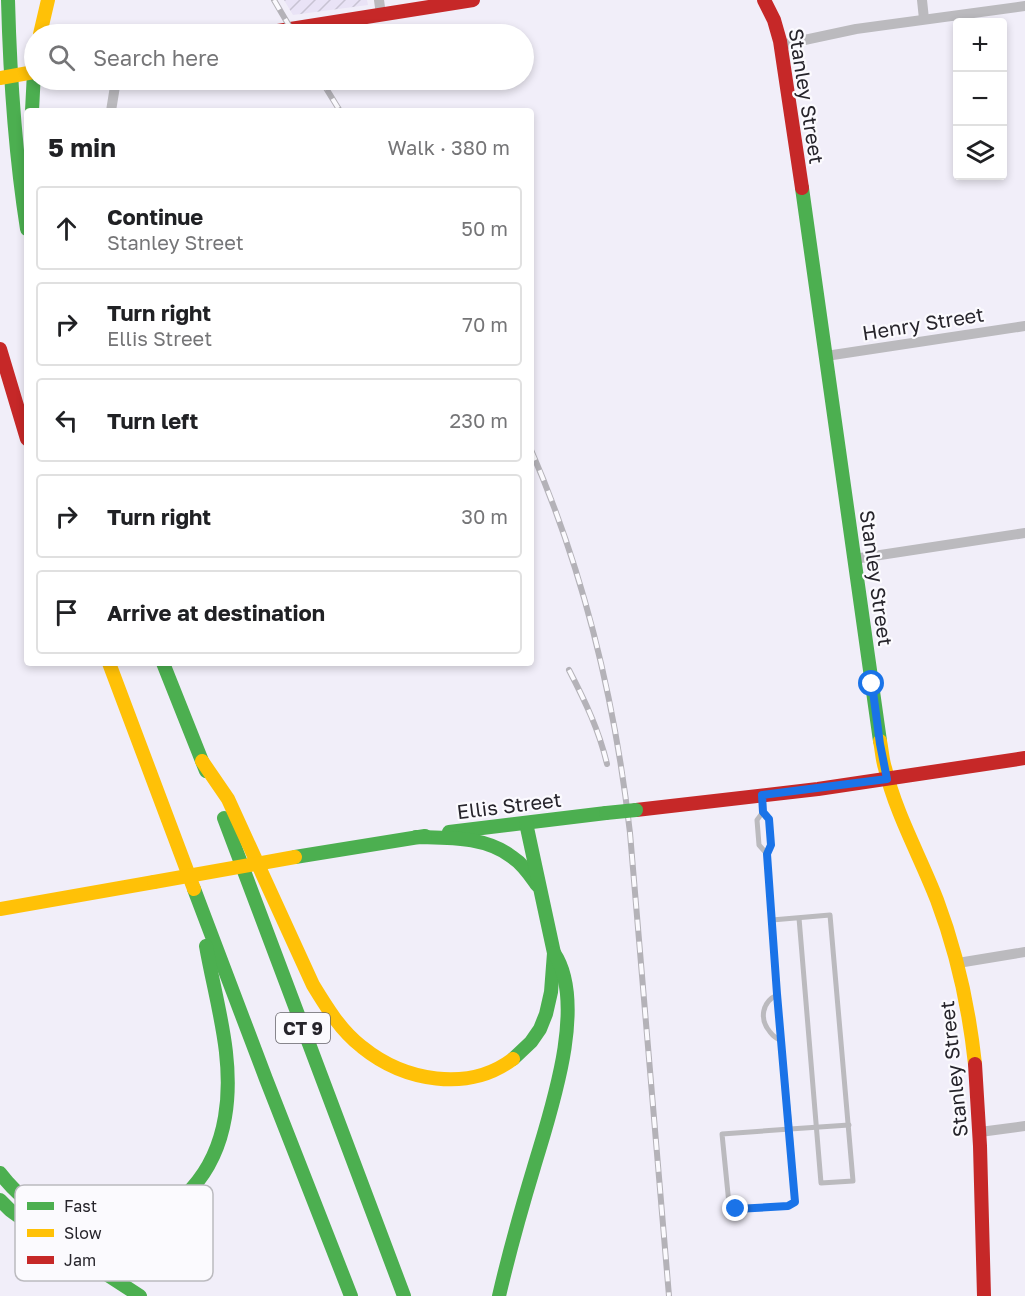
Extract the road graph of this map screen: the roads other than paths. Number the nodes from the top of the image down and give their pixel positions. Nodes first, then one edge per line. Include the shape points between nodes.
1 (8, 0) edge
2 (48, 0) edge
3 (379, 0) edge
4 (473, 0) edge
5 (764, 0) edge
6 (922, 0) edge
7 (1025, 6) edge
8 (381, 15) junction
9 (924, 19) junction
10 (42, 24) edge
11 (323, 24) edge
12 (781, 45) junction
13 (24, 74) edge
14 (0, 78) edge
15 (33, 90) edge
16 (114, 90) edge
17 (32, 108) edge
18 (111, 108) edge
19 (24, 209) edge
20 (1025, 326) edge
21 (0, 349) edge
22 (826, 356) junction
23 (24, 429) edge
24 (1025, 533) edge
25 (854, 559) junction
26 (110, 666) edge
27 (164, 666) edge
28 (1025, 758) edge
29 (202, 761) junction
30 (887, 779) junction
31 (762, 795) junction
32 (763, 812) junction
33 (526, 823) junction
34 (416, 837) junction
35 (767, 854) junction
36 (540, 891) junction
37 (201, 907) junction
38 (0, 909) edge
39 (799, 918) junction
40 (772, 920) junction
41 (1025, 952) edge
42 (554, 953) junction
43 (958, 963) junction
44 (777, 994) junction
45 (782, 1041) junction
46 (849, 1125) junction
47 (1025, 1126) edge
48 (817, 1127) junction
49 (790, 1129) junction
50 (980, 1132) junction
51 (0, 1173) edge
52 (196, 1185) edge
53 (15, 1192) edge
54 (0, 1200) edge
55 (15, 1212) edge
56 (117, 1281) edge
57 (140, 1296) edge
58 (351, 1296) edge
59 (404, 1296) edge
60 (499, 1296) edge
61 (984, 1296) edge

1 - 19 main road via 14,124
2 - 10 main road
3 - 8 street
4 - 8 main road
5 - 12 main road, Stanley Street via 774,16
6 - 9 street
7 - 9 street
8 - 11 main road
9 - 12 street via 856,28
12 - 22 main road, Stanley Street
13 - 14 main road, bridge
15 - 17 main road
16 - 18 street
20 - 22 street, Henry Street
21 - 23 main road
22 - 25 main road, Stanley Street
24 - 25 street
25 - 30 main road, Stanley Street
26 - 37 main road, CT 9
27 - 29 main road, CT 9
28 - 30 main road, Ellis Street
29 - 42 main road via 228,799 317,993 349,1036 382,1061 415,1075 459,1079 480,1076 512,1061 525,1049 545,1017 551,997
29 - 59 main road, CT 9
30 - 31 main road, Ellis Street
30 - 43 main road, Stanley Street via 945,919
31 - 32 lane
31 - 33 main road, Ellis Street, bridge
32 - 35 lane via 769,819 771,845
32 - 35 lane via 757,820 759,845
33 - 34 main road, Ellis Street
33 - 36 main road
34 - 36 main road via 497,846 521,864
34 - 38 main road, Ellis Street, bridge
35 - 40 lane
36 - 42 main road
37 - 52 main road via 224,1031 228,1082 220,1141
37 - 58 main road, CT 9
39 - 40 lane
39 - 46 lane via 830,915
39 - 48 lane
40 - 44 lane
41 - 43 street
42 - 60 main road via 566,980 565,1050
43 - 50 main road, Stanley Street via 974,1046
44 - 45 lane
44 - 45 lane via 765,1006 764,1022 772,1035
45 - 49 lane
46 - 48 lane
46 - 48 lane via 854,1181 821,1183
47 - 50 street
48 - 49 lane
49 - 49 lane via 722,1134 729,1204 736,1209 788,1206 795,1202
50 - 61 main road, Stanley Street
51 - 53 main road
54 - 55 main road
56 - 57 main road

